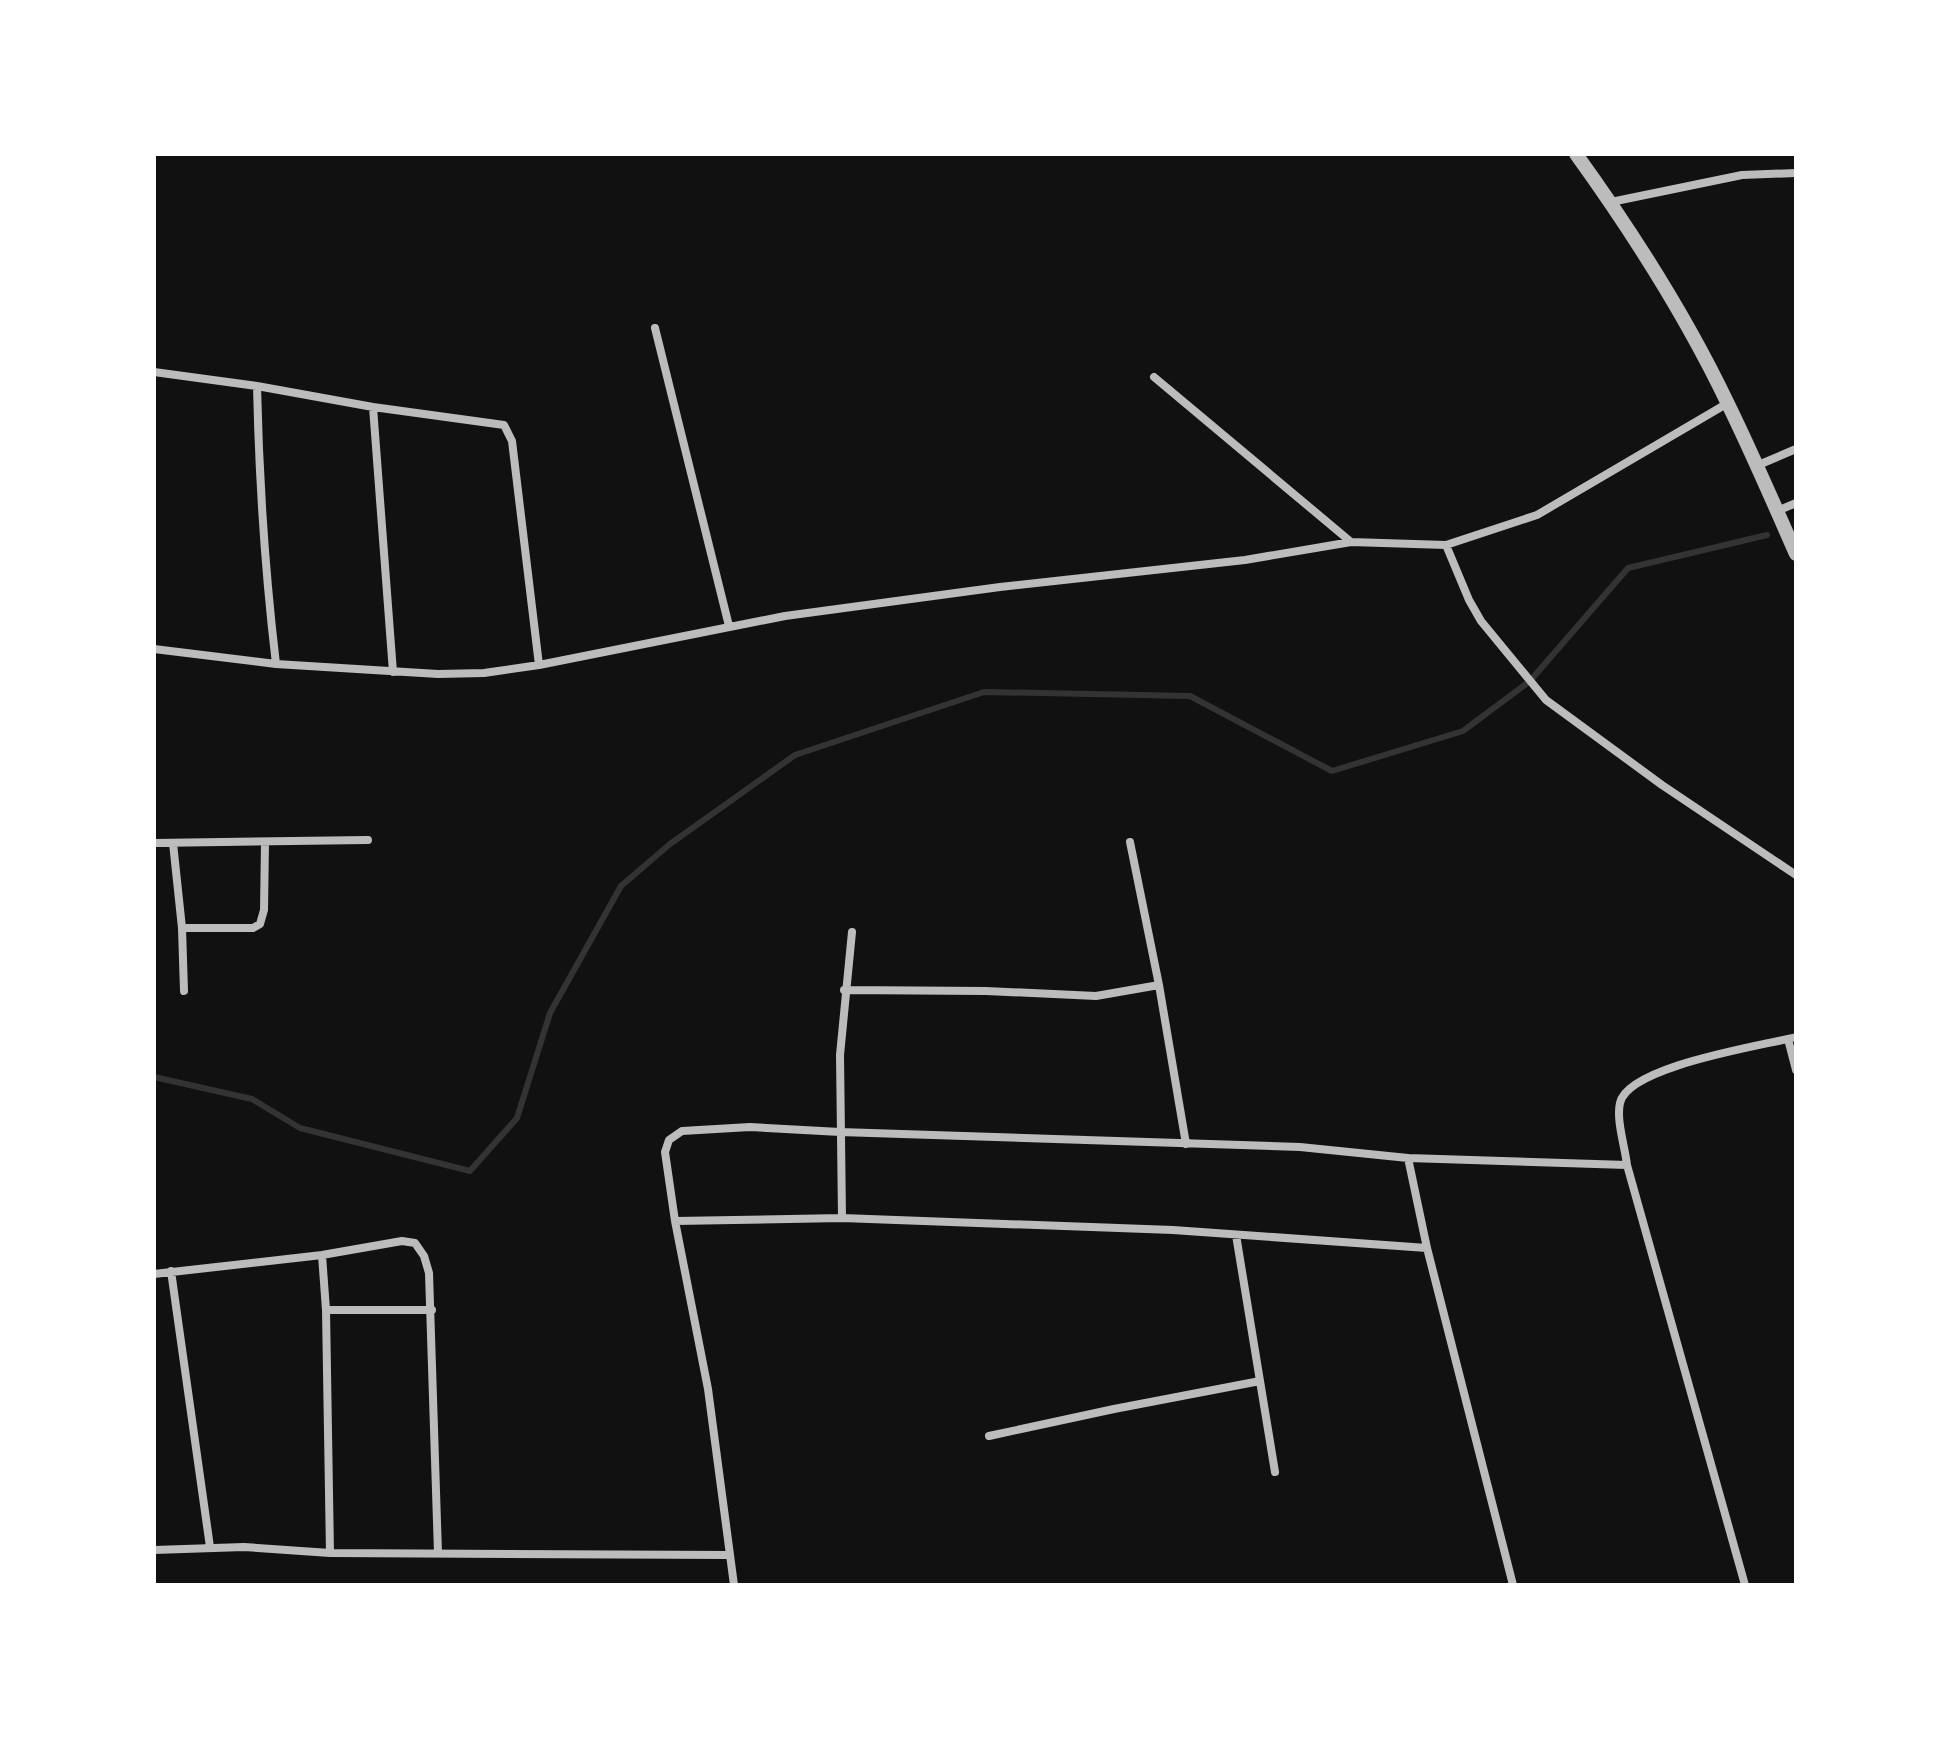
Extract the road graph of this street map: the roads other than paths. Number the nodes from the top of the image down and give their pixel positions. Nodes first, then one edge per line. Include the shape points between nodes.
1 (1576, 154) edge
2 (1796, 173) edge
3 (1611, 202) junction
4 (655, 328) dead end
5 (154, 372) edge
6 (1154, 377) dead end
7 (257, 386) junction
8 (1728, 403) junction
9 (373, 407) junction
10 (1796, 449) edge
11 (1756, 466) junction
12 (1796, 503) edge
13 (1777, 511) junction
14 (1351, 542) junction
15 (1446, 545) junction
16 (1796, 554) edge
17 (729, 626) junction
18 (154, 649) edge
19 (276, 664) junction
20 (539, 665) junction
21 (393, 672) junction
22 (368, 840) dead end
23 (1130, 842) dead end
24 (154, 843) edge
25 (173, 843) junction
26 (265, 843) junction
27 (1796, 875) edge
28 (182, 928) junction
29 (852, 932) dead end
30 (1159, 985) junction
31 (844, 990) junction
32 (184, 991) dead end
33 (1792, 1038) edge
34 (1796, 1070) edge
35 (840, 1132) junction
36 (1186, 1144) junction
37 (1408, 1158) junction
38 (1627, 1165) junction
39 (842, 1218) junction
40 (675, 1221) junction
41 (1236, 1235) junction
42 (1427, 1248) junction
43 (322, 1255) junction
44 (171, 1271) junction
45 (154, 1274) edge
46 (326, 1310) junction
47 (432, 1310) junction
48 (1260, 1381) junction
49 (989, 1436) dead end
50 (1275, 1472) dead end
51 (210, 1547) junction
52 (154, 1550) edge
53 (330, 1553) junction
54 (438, 1553) junction
55 (729, 1555) junction
56 (734, 1585) edge
57 (1513, 1585) edge
58 (1745, 1585) edge

1 - 3 street
2 - 3 street via 1742,175
3 - 8 street
4 - 17 street
5 - 7 street
6 - 14 street
7 - 9 street
7 - 19 street via 265,570
8 - 11 street
8 - 15 street via 1537,515
9 - 20 street via 498,423 508,431
9 - 21 street
10 - 11 street
11 - 13 street
12 - 13 street
13 - 16 street
14 - 15 street
14 - 17 street
15 - 27 street via 1481,621 1546,700
17 - 20 street
18 - 19 street
19 - 21 street
20 - 21 street via 484,673
22 - 26 street
23 - 30 street
24 - 25 street
25 - 26 street
25 - 28 street
26 - 28 street via 260,924
28 - 32 street
29 - 31 street
30 - 31 street via 1096,996
30 - 36 street
31 - 35 street
33 - 34 street
33 - 38 street via 1706,1057 1632,1085 1619,1106
35 - 36 street
35 - 39 street
35 - 40 street via 750,1127 688,1129 673,1136 665,1152
36 - 37 street via 1300,1147
37 - 38 street
37 - 42 street
38 - 58 street
39 - 40 street
39 - 41 street
40 - 55 street via 708,1389
41 - 42 street
41 - 48 street
42 - 57 street
43 - 44 street
43 - 46 street
43 - 47 street via 415,1243 429,1273
44 - 45 street
44 - 51 street
46 - 47 street
46 - 53 street
47 - 54 street
48 - 49 street
48 - 50 street
51 - 52 street
51 - 53 street
53 - 54 street
54 - 55 street
55 - 56 street

